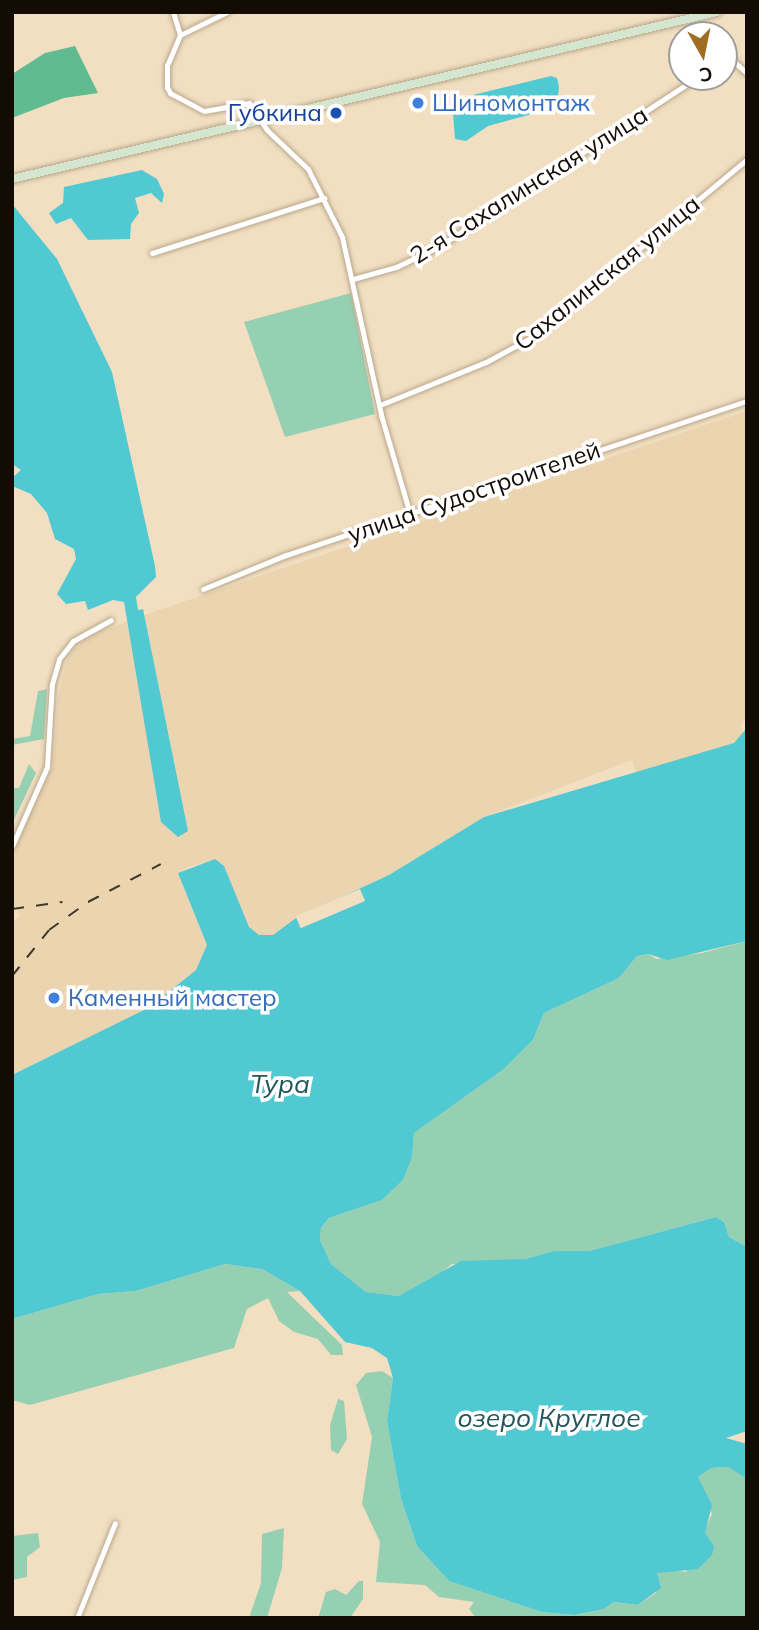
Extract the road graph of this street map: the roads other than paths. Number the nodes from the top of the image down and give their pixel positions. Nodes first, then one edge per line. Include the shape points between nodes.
1 (173, 12) edge
2 (227, 12) edge
3 (717, 12) edge
4 (180, 35) junction
5 (677, 91) edge
6 (260, 120) junction
7 (747, 159) edge
8 (12, 179) edge
9 (324, 198) junction
10 (152, 253) dead end
11 (353, 279) junction
12 (747, 401) edge
13 (380, 405) junction
14 (410, 514) junction
15 (203, 589) dead end
16 (111, 620) dead end
17 (12, 846) edge
18 (115, 1523) dead end
19 (77, 1618) edge

1 - 4 street
2 - 4 street
3 - 6 main road
4 - 6 street via 167,65 170,93 204,111 246,102
5 - 11 street, 2-я Сахалинская улица via 438,247 396,267
6 - 8 main road
6 - 9 street via 300,158
7 - 13 street, Сахалинская улица via 534,335 486,362
9 - 10 street
9 - 11 street via 342,237
11 - 13 street
12 - 14 street, улица Судостроителей
13 - 14 street
14 - 15 street, улица Судостроителей via 286,555
16 - 17 street via 72,641 60,659 52,684 47,767
18 - 19 street

